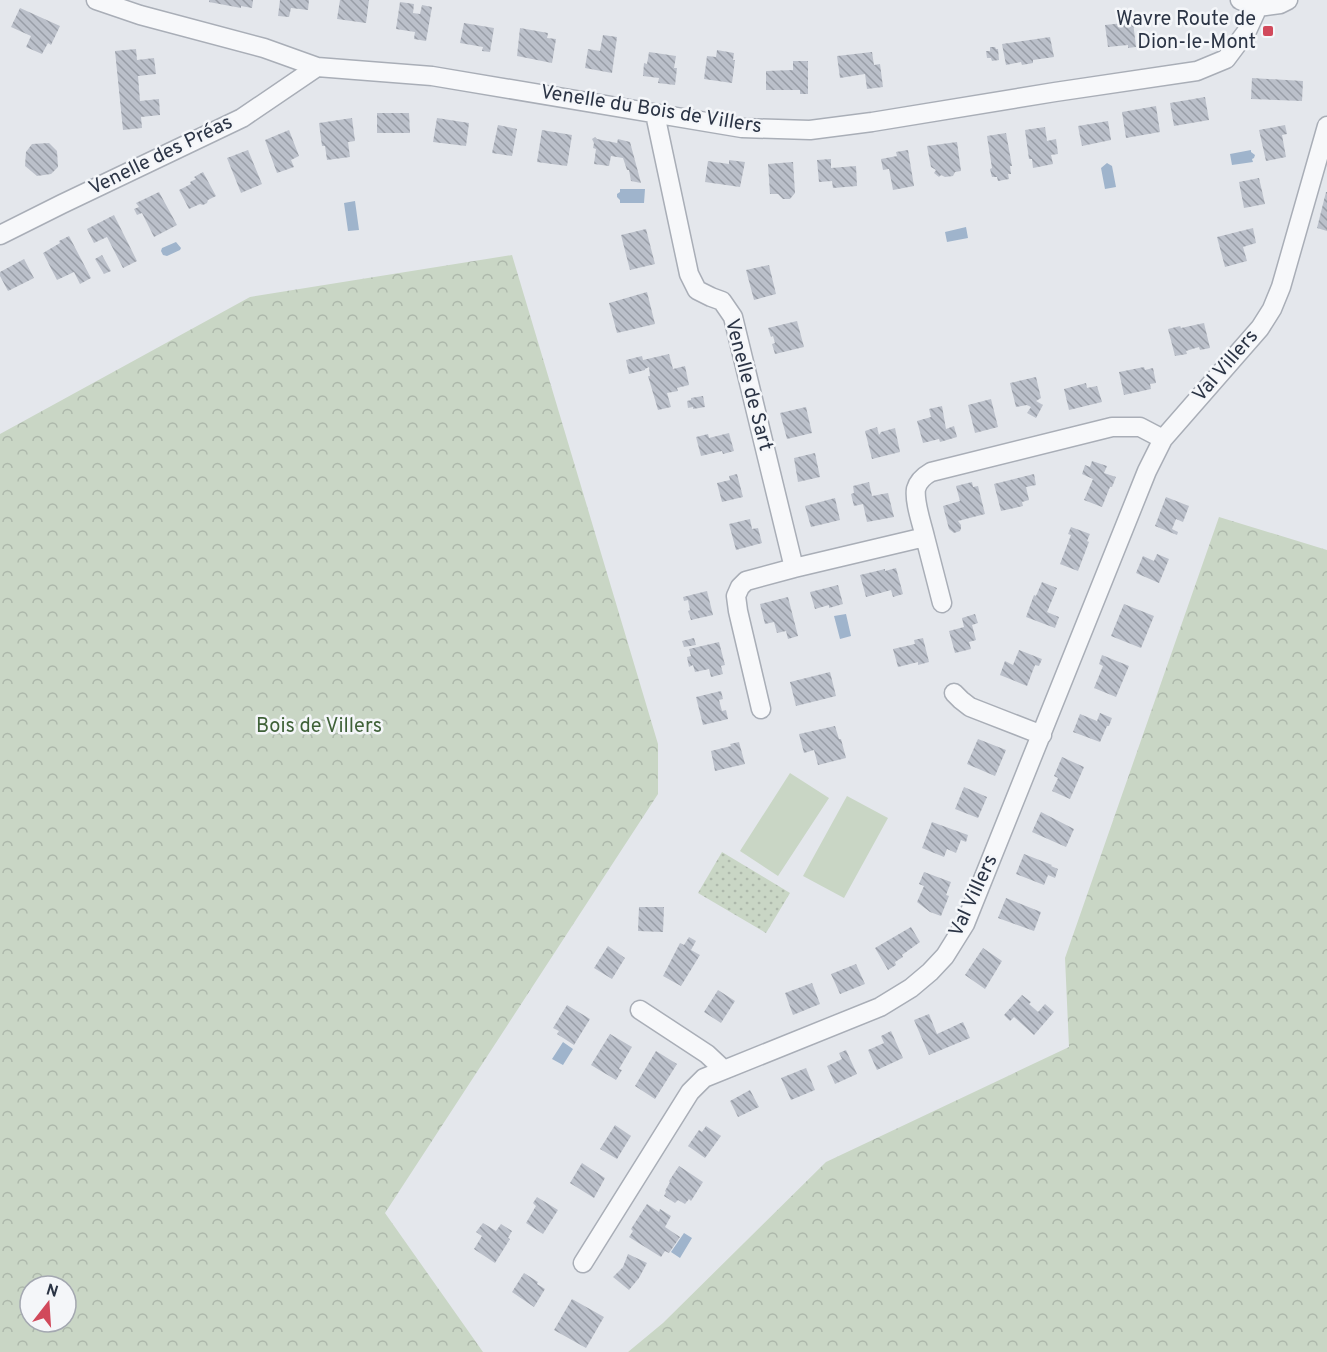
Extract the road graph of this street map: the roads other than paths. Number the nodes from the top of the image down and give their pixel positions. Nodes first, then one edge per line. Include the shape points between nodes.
1 (96, 0) edge
2 (1240, 0) edge
3 (1288, 0) edge
4 (1258, 8) junction
5 (317, 68) junction
6 (655, 114) junction
7 (1327, 126) edge
8 (0, 235) edge
9 (1163, 439) junction
10 (925, 537) junction
11 (794, 567) junction
12 (942, 603) dead end
13 (954, 693) dead end
14 (761, 710) dead end
15 (1042, 735) junction
16 (640, 1011) dead end
17 (723, 1069) junction
18 (583, 1263) dead end

1 - 5 street, Venelle du Bois de Villers via 264,48
2 - 4 street
3 - 4 street
4 - 6 street, Venelle du Bois de Villers via 1226,59 1197,71 810,130 742,128
5 - 6 street, Venelle du Bois de Villers via 432,76
5 - 8 street, Venelle des Préas via 242,118
6 - 11 street, Venelle de Sart via 689,273 698,290 722,301 733,317
7 - 9 street, Val Villers via 1272,309 1260,328
9 - 10 street via 1140,427 1112,427 931,472 921,478 916,488
9 - 15 street, Val Villers via 1142,482
10 - 11 street
10 - 12 street
11 - 14 street via 746,581 736,596
13 - 15 street via 970,707
15 - 17 street, Val Villers via 965,924 930,972 880,1006
16 - 17 street via 707,1054
17 - 18 street, Val Villers via 704,1078 690,1092

